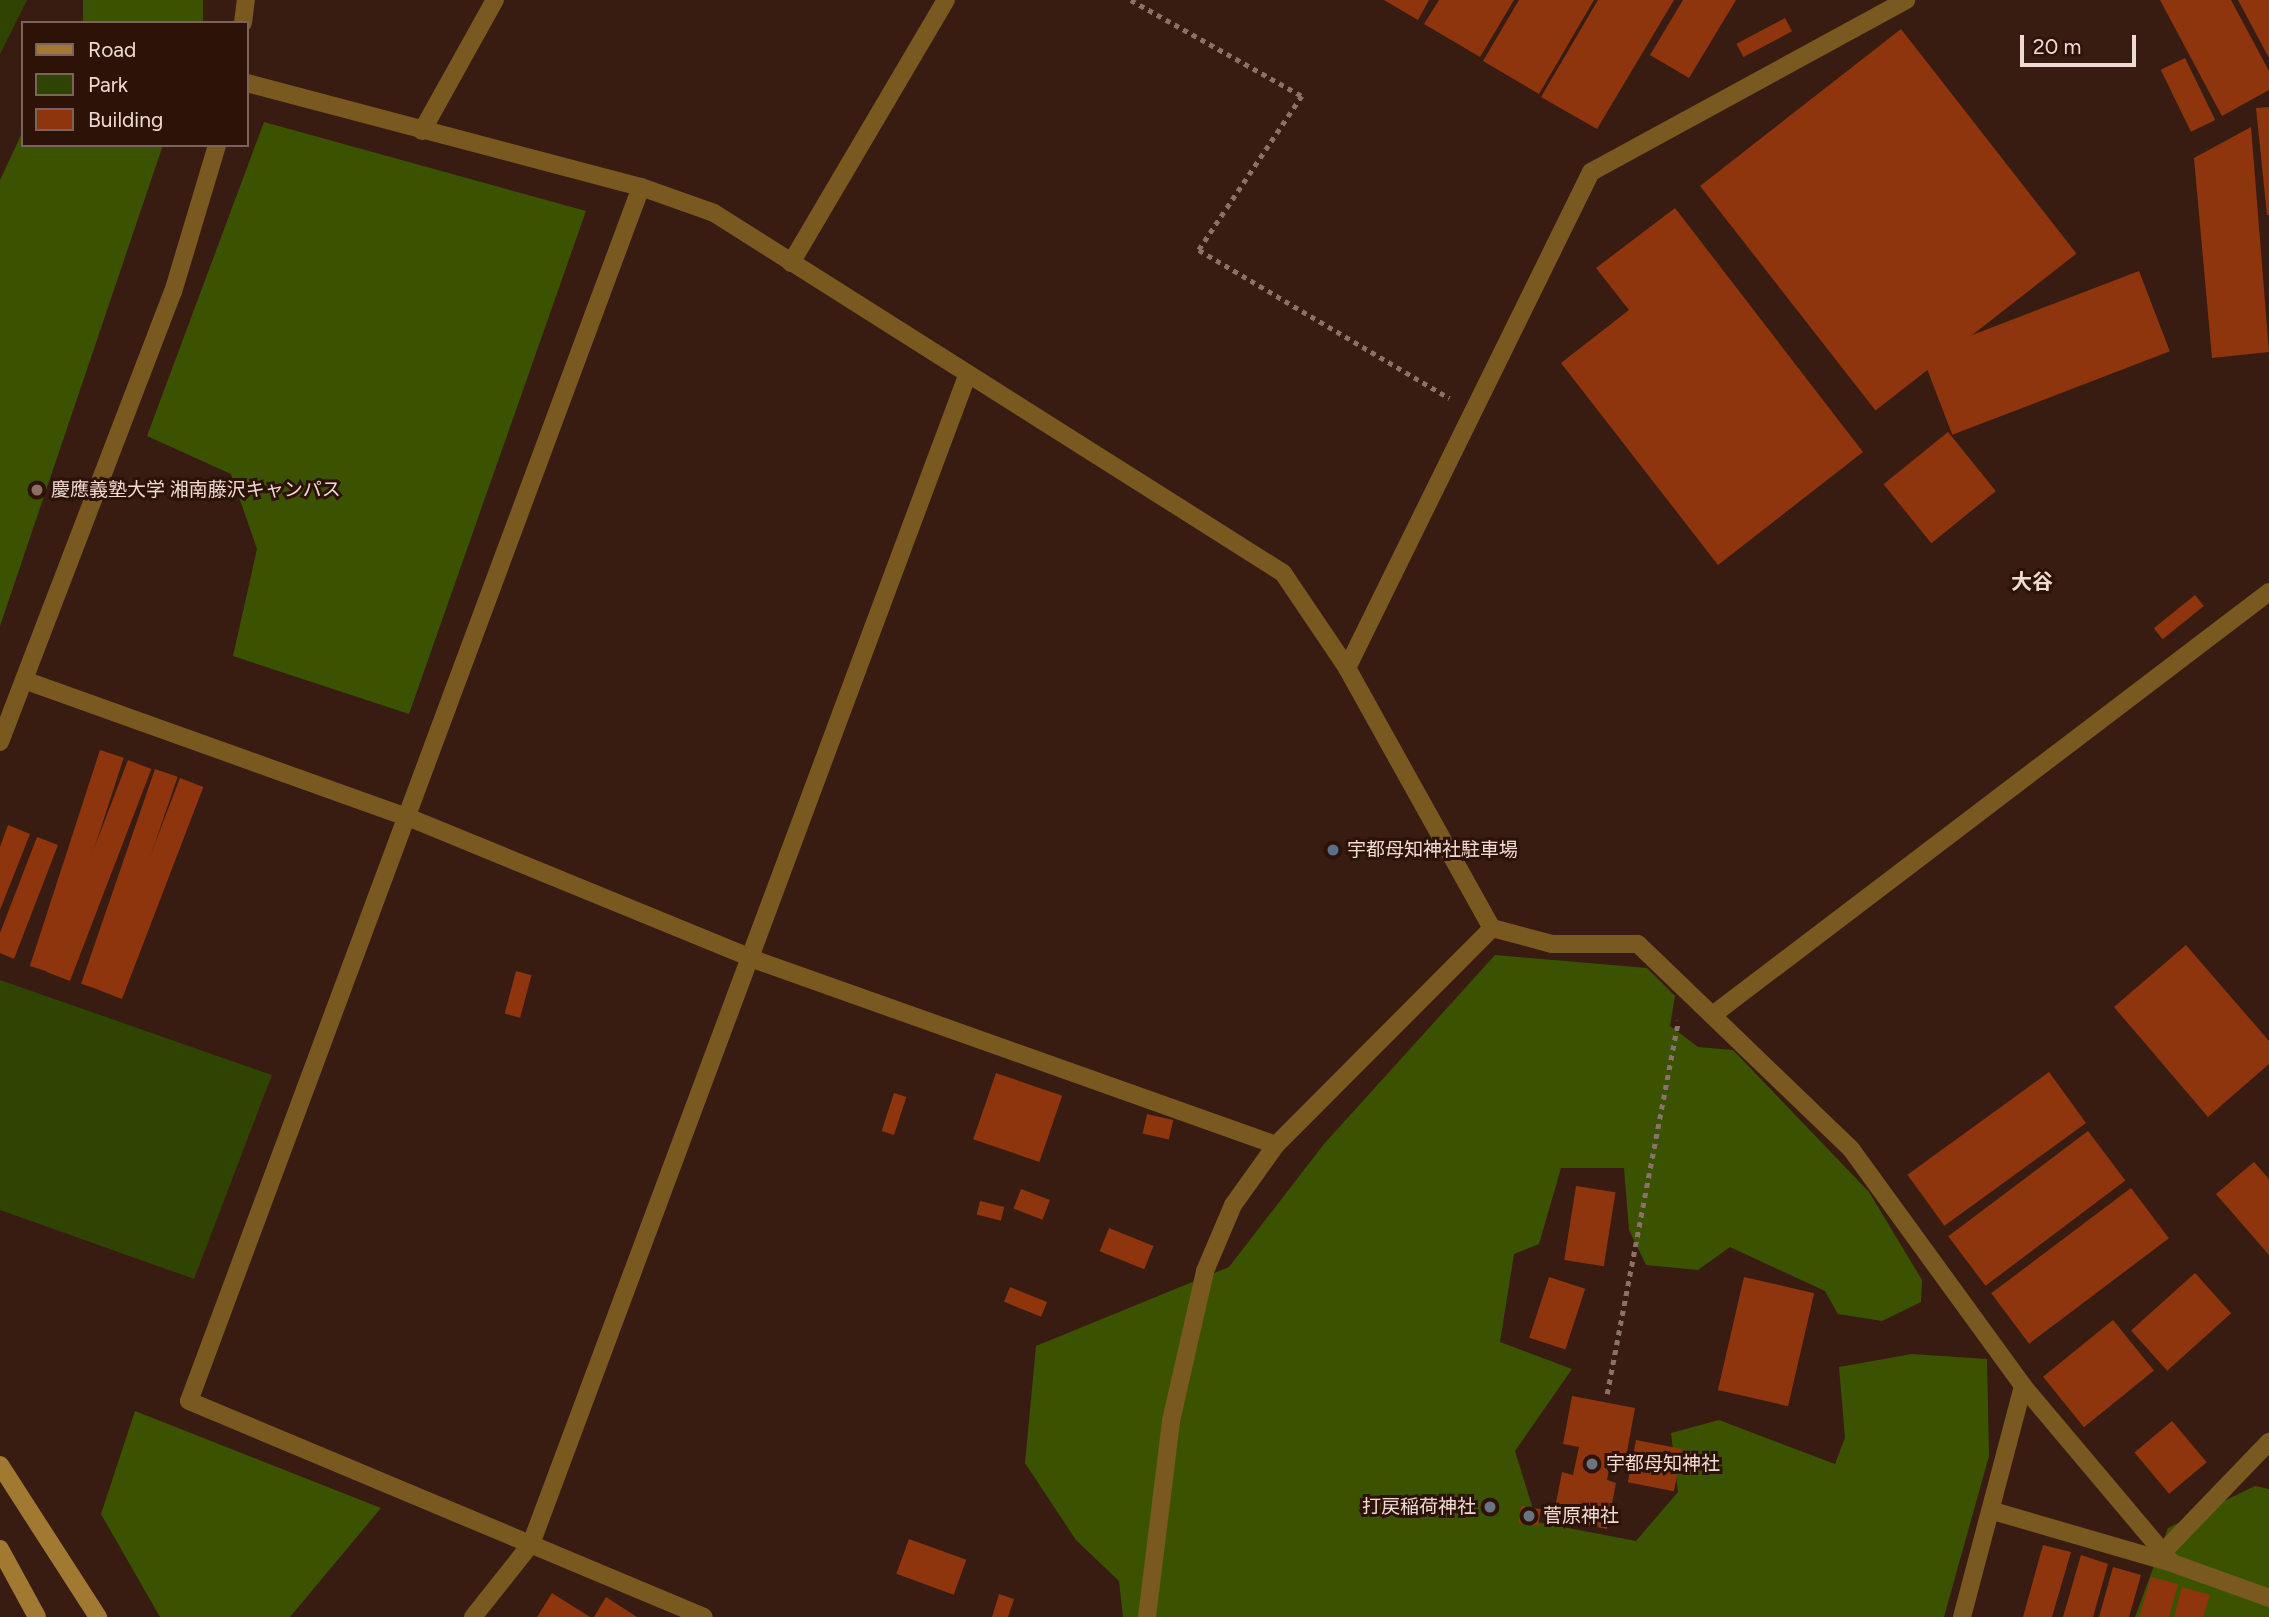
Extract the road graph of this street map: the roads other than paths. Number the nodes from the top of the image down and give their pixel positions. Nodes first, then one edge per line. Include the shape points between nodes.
1 (246, 0) edge
2 (495, 0) edge
3 (946, 0) edge
4 (1906, 0) edge
5 (243, 21) edge
6 (248, 83) edge
7 (422, 131) junction
8 (216, 147) edge
9 (642, 187) junction
10 (791, 262) junction
11 (967, 376) junction
12 (2269, 592) edge
13 (1347, 668) junction
14 (24, 680) junction
15 (0, 742) edge
16 (410, 818) junction
17 (1492, 928) junction
18 (752, 959) junction
19 (1714, 1014) junction
20 (1276, 1145) junction
21 (2023, 1386) junction
22 (2269, 1443) edge
23 (0, 1465) edge
24 (1993, 1511) junction
25 (531, 1544) junction
26 (0, 1549) edge
27 (2168, 1558) junction
28 (2269, 1598) edge
29 (37, 1617) edge
30 (98, 1617) edge
31 (473, 1617) edge
32 (704, 1617) edge
33 (1147, 1617) edge
34 (1962, 1617) edge

1 - 5 street
2 - 7 street
3 - 10 street
4 - 13 street via 1591,172
6 - 7 street
7 - 9 street
8 - 14 street via 173,292
9 - 10 street via 714,213
9 - 16 street
10 - 11 street
11 - 13 street via 1283,573
11 - 18 street
12 - 19 street
13 - 17 street
14 - 15 street
14 - 16 street
16 - 18 street
16 - 25 street via 189,1401
17 - 19 street via 1552,944 1638,944
17 - 20 street
18 - 20 street
18 - 25 street
19 - 21 street via 1851,1149
20 - 33 street via 1233,1206 1205,1271 1171,1421
21 - 24 street
21 - 27 street
22 - 27 street
23 - 30 street
24 - 27 street
24 - 34 street
25 - 31 street
25 - 32 street
26 - 29 street
27 - 28 street

